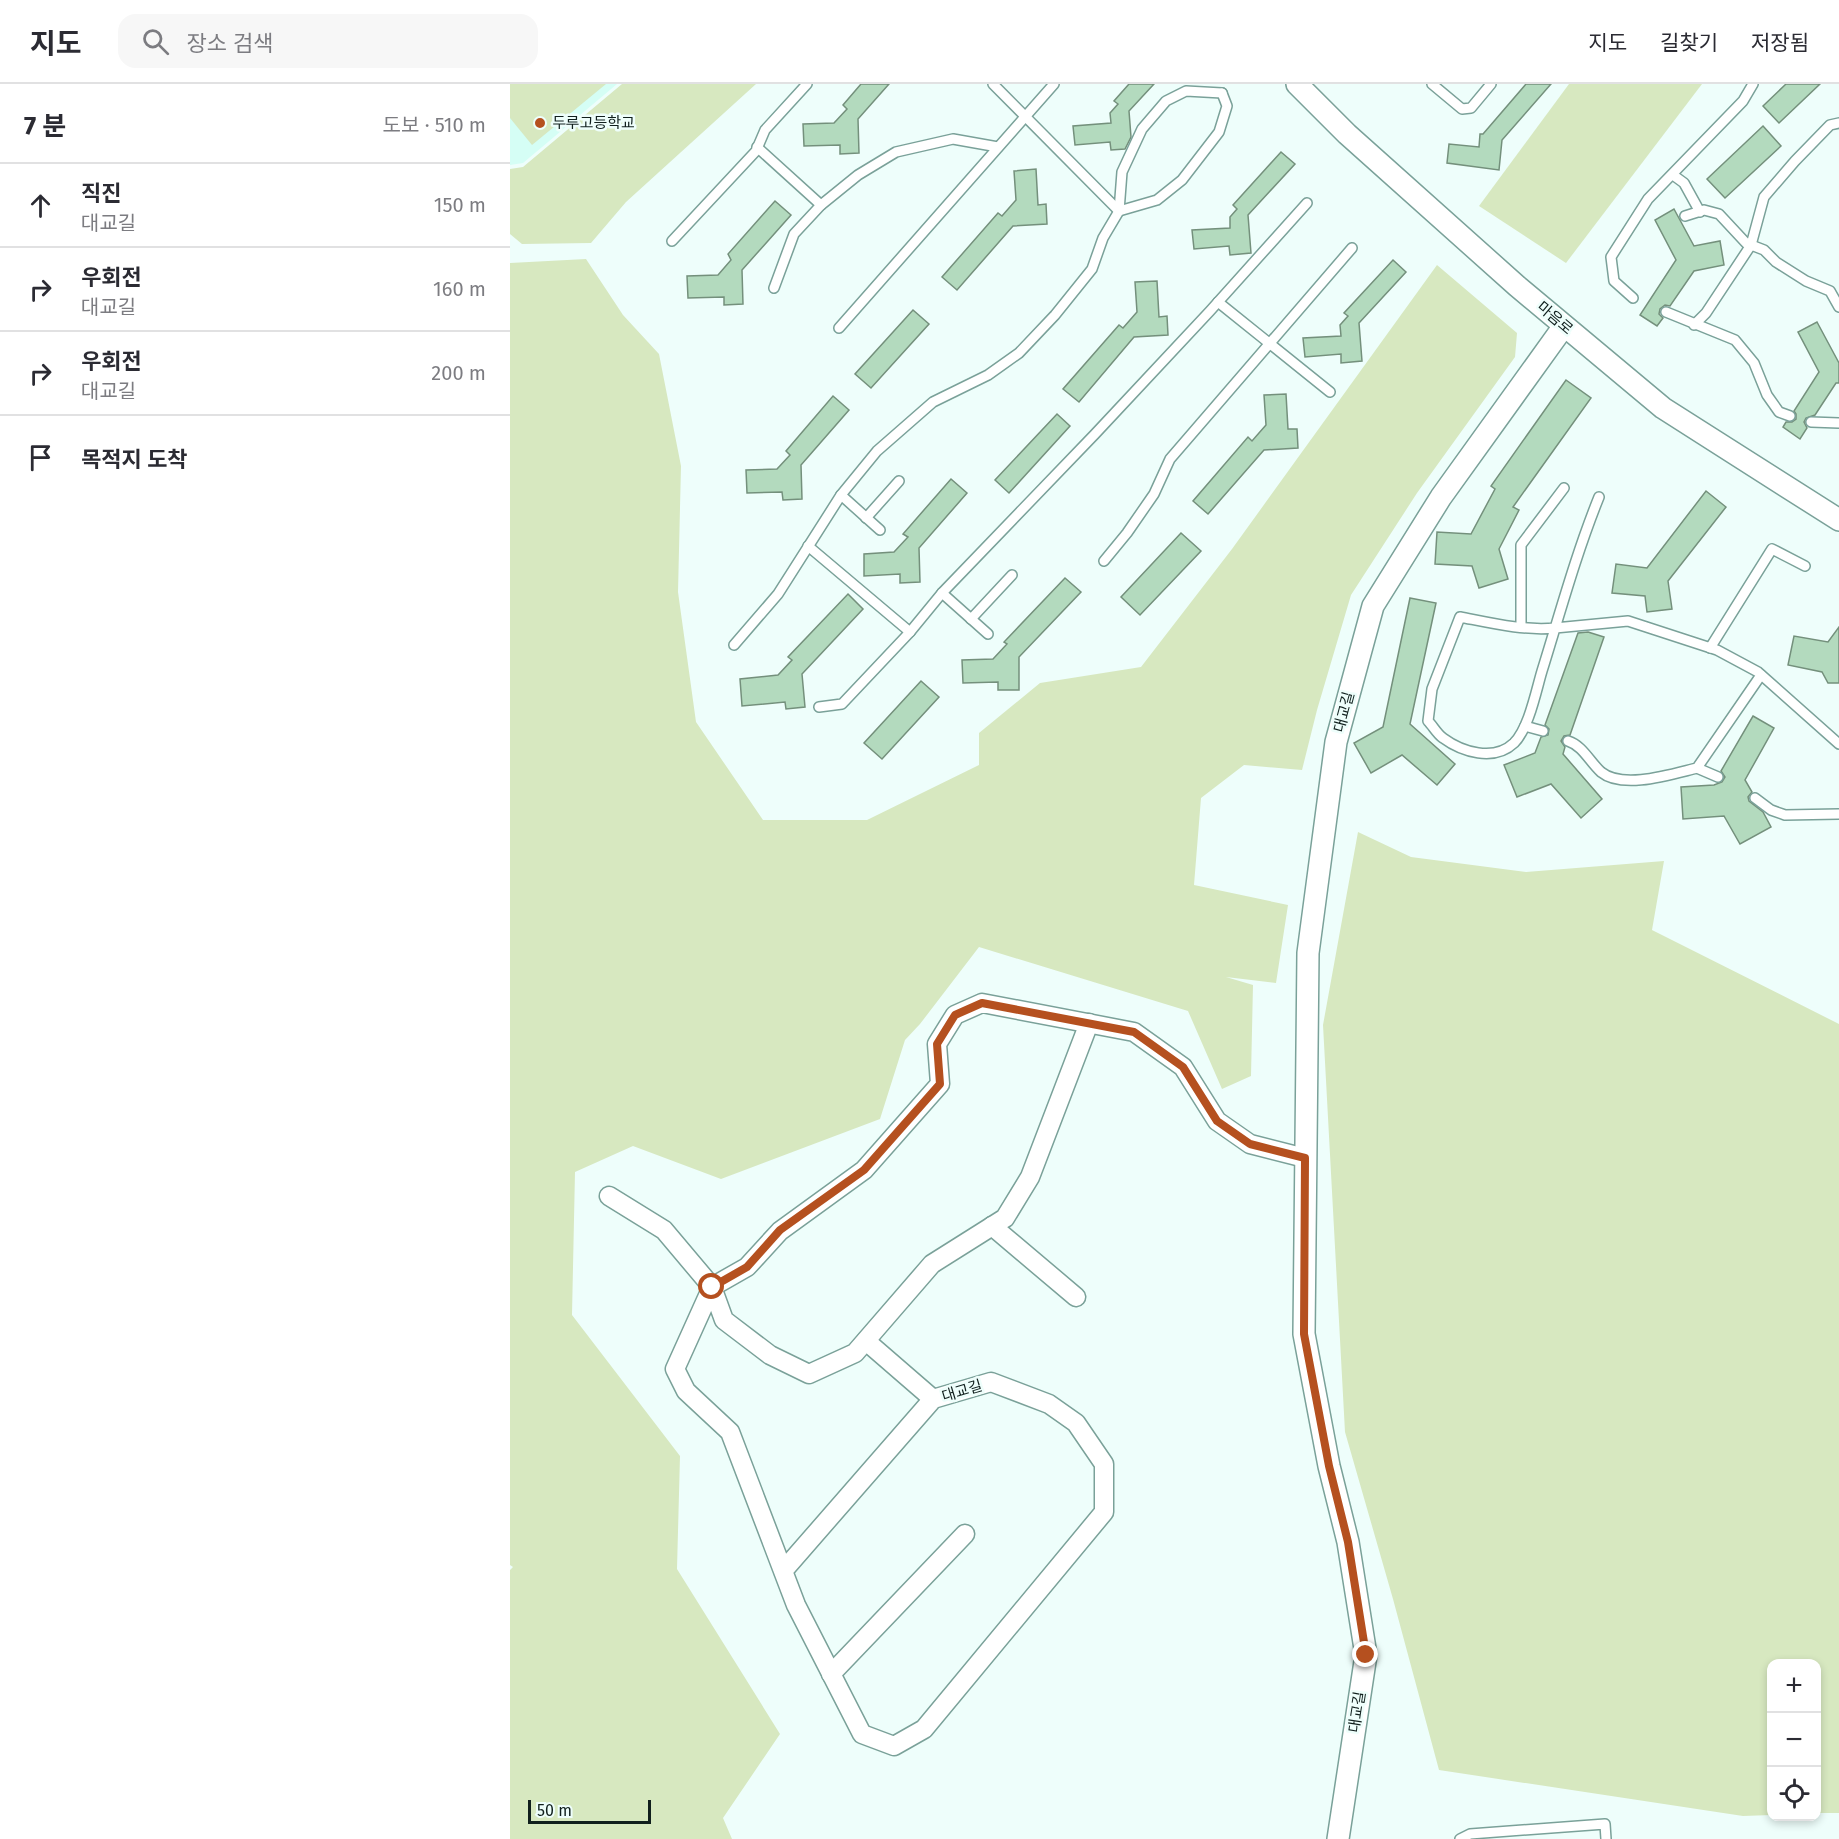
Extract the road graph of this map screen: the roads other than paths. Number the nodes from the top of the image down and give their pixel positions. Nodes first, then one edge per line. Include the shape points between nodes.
1 (807, 84) edge
2 (993, 84) edge
3 (1054, 84) edge
4 (1229, 84) edge
5 (1297, 84) edge
6 (1432, 84) edge
7 (1491, 84) edge
8 (1753, 84) edge
9 (1222, 93) junction
10 (1026, 115) junction
11 (1839, 123) edge
12 (757, 147) junction
13 (998, 147) junction
14 (1673, 175) junction
15 (1307, 203) dead end
16 (820, 205) junction
17 (1119, 211) junction
18 (1700, 212) junction
19 (1685, 216) dead end
20 (672, 241) dead end
21 (1751, 245) junction
22 (1352, 248) dead end
23 (774, 288) dead end
24 (1633, 298) dead end
25 (1218, 302) junction
26 (1839, 308) edge
27 (1666, 312) dead end
28 (1694, 325) junction
29 (1564, 326) junction
30 (839, 328) dead end
31 (1270, 344) junction
32 (1330, 392) dead end
33 (1790, 416) dead end
34 (1811, 422) dead end
35 (1839, 423) edge
36 (899, 481) dead end
37 (1564, 488) dead end
38 (841, 495) junction
39 (1599, 497) dead end
40 (867, 518) junction
41 (1839, 520) edge
42 (880, 530) dead end
43 (808, 546) junction
44 (1104, 561) dead end
45 (1805, 566) dead end
46 (1012, 574) dead end
47 (942, 593) junction
48 (971, 619) junction
49 (1521, 626) junction
50 (1556, 628) junction
51 (910, 632) junction
52 (988, 634) dead end
53 (734, 645) dead end
54 (1710, 648) junction
55 (1761, 675) junction
56 (819, 707) dead end
57 (1525, 726) junction
58 (1543, 731) dead end
59 (1568, 741) dead end
60 (1839, 744) edge
61 (1697, 768) junction
62 (1718, 777) dead end
63 (1755, 798) dead end
64 (1839, 814) edge
65 (1089, 1023) junction
66 (1305, 1158) junction
67 (609, 1196) dead end
68 (992, 1226) junction
69 (712, 1287) junction
70 (1076, 1297) dead end
71 (866, 1341) junction
72 (933, 1399) junction
73 (965, 1534) dead end
74 (783, 1571) junction
75 (831, 1674) junction
76 (1338, 1839) edge
77 (1460, 1839) edge
78 (1606, 1839) edge

1 - 12 lane via 765,130
2 - 10 lane
3 - 10 lane
4 - 9 lane
5 - 29 street, 마음로 via 1347,134
6 - 7 lane via 1462,109 1471,108
8 - 14 lane via 1743,101
9 - 17 lane via 1227,106 1219,132 1182,180 1156,200
9 - 17 lane via 1186,91 1166,101 1142,129 1122,172
10 - 13 lane
10 - 17 lane
11 - 21 lane via 1830,125 1764,197
12 - 16 lane
12 - 20 lane
13 - 16 lane via 953,139 896,152
13 - 30 lane
14 - 18 lane via 1684,183
14 - 24 lane via 1648,199 1611,257 1614,281
15 - 25 lane
16 - 23 lane via 794,234
17 - 38 lane via 1103,238 1092,269 1019,353 988,375 933,402 877,451
18 - 19 lane
18 - 21 lane via 1719,214
21 - 26 lane via 1806,281 1830,291
21 - 28 lane
22 - 31 lane
25 - 31 lane
25 - 47 lane
27 - 28 lane
28 - 33 lane via 1735,340 1754,363 1779,412
29 - 41 street, 마음로 via 1663,408
29 - 66 street, 대교길 via 1441,497 1373,606 1336,742 1308,952
31 - 32 lane
31 - 44 lane via 1170,459 1154,494
34 - 35 lane
36 - 40 lane
37 - 49 lane via 1521,545
38 - 40 lane
38 - 43 lane
39 - 50 lane
40 - 42 lane
43 - 51 lane
43 - 53 lane via 778,594
45 - 54 lane via 1772,549
46 - 48 lane
47 - 48 lane
47 - 51 lane
48 - 52 lane
49 - 50 lane
49 - 57 lane via 1460,617 1432,689 1428,721 1442,738 1471,753 1492,754 1514,743
50 - 54 lane via 1628,621
50 - 57 lane
51 - 56 lane via 842,704
54 - 55 lane
55 - 60 lane
55 - 61 lane
57 - 58 lane
59 - 61 lane via 1578,744 1603,774 1618,780 1653,778
61 - 62 lane
63 - 64 lane via 1785,815
65 - 66 street via 1134,1032 1183,1067 1217,1121 1250,1144
65 - 68 street via 1030,1177 1005,1218
65 - 69 street via 982,1003 955,1015 937,1044 940,1084 864,1170 780,1230 747,1267
66 - 76 street, 대교길 via 1304,1334 1348,1542 1366,1655
67 - 69 street via 664,1230
68 - 70 street
68 - 71 street via 932,1264
69 - 71 street via 724,1320 770,1355 809,1374 855,1353
69 - 74 street, 대교길 via 675,1369 686,1391 730,1432
71 - 72 street, 대교길
72 - 74 street, 대교길
72 - 75 street, 대교길 via 991,1382 1049,1404 1076,1423 1104,1464 1104,1512 924,1730 894,1746 862,1734
73 - 75 street
74 - 75 street, 대교길
77 - 78 lane via 1470,1834 1605,1824

